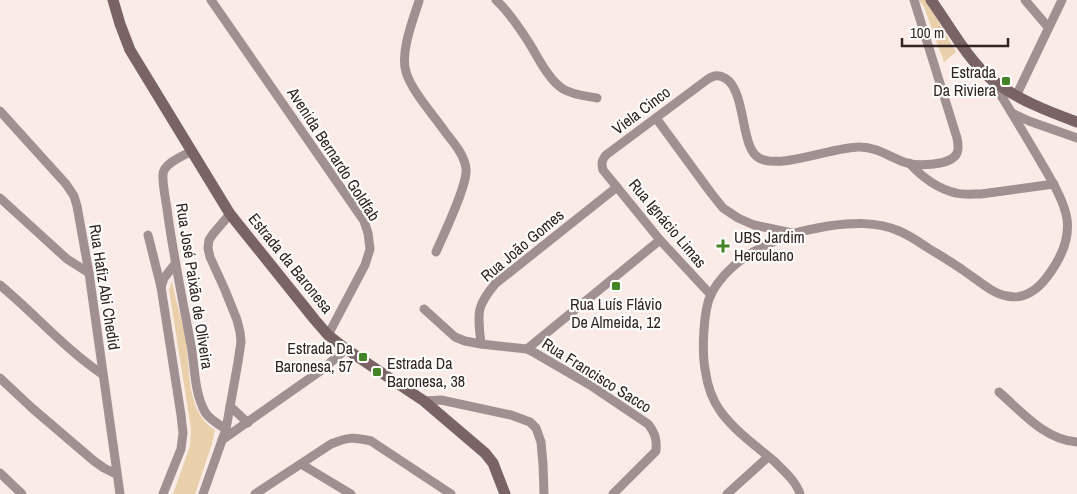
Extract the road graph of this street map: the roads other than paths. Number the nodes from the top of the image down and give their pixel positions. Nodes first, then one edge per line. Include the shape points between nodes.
1 (113, 0) edge
2 (212, 0) edge
3 (421, 0) edge
4 (496, 0) edge
5 (914, 0) edge
6 (931, 0) edge
7 (1025, 0) edge
8 (1062, 0) edge
9 (1048, 27) junction
10 (991, 79) junction
11 (1016, 96) junction
12 (597, 98) dead end
13 (0, 110) edge
14 (1012, 112) junction
15 (656, 118) junction
16 (1077, 122) edge
17 (1077, 138) edge
18 (192, 151) junction
19 (909, 163) junction
20 (603, 170) joint
21 (1054, 184) junction
22 (617, 187) junction
23 (0, 198) edge
24 (230, 214) junction
25 (792, 233) junction
26 (148, 234) dead end
27 (660, 240) junction
28 (436, 252) dead end
29 (175, 264) junction
30 (89, 273) junction
31 (0, 285) edge
32 (161, 287) junction
33 (711, 295) junction
34 (424, 309) dead end
35 (328, 334) junction
36 (481, 344) junction
37 (346, 349) junction
38 (527, 349) junction
39 (102, 374) junction
40 (0, 378) edge
41 (999, 392) dead end
42 (424, 401) junction
43 (230, 406) junction
44 (248, 423) junction
45 (226, 429) junction
46 (222, 440) junction
47 (1077, 442) edge
48 (768, 457) junction
49 (301, 464) junction
50 (0, 473) edge
51 (116, 474) junction
52 (503, 492) edge
53 (348, 493) edge
54 (22, 494) edge
55 (120, 494) edge
56 (163, 494) edge
57 (203, 494) edge
58 (256, 494) edge
59 (451, 494) edge
60 (544, 494) edge
61 (613, 494) edge
62 (727, 494) edge
63 (800, 494) edge

1 - 18 main road, Estrada da Baronesa via 130,50
2 - 35 street, Avenida Bernardo Goldfab via 364,221 370,249 366,265
3 - 28 street via 408,34 405,71 413,88 458,148 467,170
4 - 12 street via 562,88
5 - 19 street via 958,146 957,154 942,163
6 - 10 main road via 967,52
7 - 9 street
8 - 9 street
9 - 11 street
10 - 11 main road
10 - 14 street
11 - 16 main road
13 - 30 street, Rua Hafiz Abi Chedid via 74,196
14 - 17 street
14 - 21 street
15 - 19 street, Viela Cinco via 708,79 720,76 734,86 748,142 758,158 784,160 859,147 880,151
15 - 20 street, Viela Cinco via 606,155 602,160
15 - 25 street via 723,208 754,225
18 - 24 main road, Estrada da Baronesa
18 - 29 street, Rua José Paixão de Oliveira via 169,164 163,175
19 - 21 street via 934,184 956,193 981,194
20 - 22 street, Rua Ignácio Limas
21 - 25 street via 1067,218 1065,247 1042,284 1019,296 1008,296 990,289 916,240 878,224 858,223
22 - 27 street, Rua Ignácio Limas
22 - 36 street, Rua João Gomes via 495,284 484,297 479,310
23 - 30 street via 67,260
24 - 35 main road, Estrada da Baronesa
24 - 43 street via 209,240 208,248 240,332
25 - 33 street via 760,247 738,262 723,276
26 - 32 street
27 - 33 street, Rua Ignácio Limas
27 - 38 street
29 - 32 street
29 - 45 street, Rua José Paixão de Oliveira via 200,399 206,413
30 - 39 street, Rua Hafiz Abi Chedid
31 - 39 street via 84,362
32 - 56 street via 183,434
33 - 48 street via 704,316 704,368 710,390 720,412
34 - 36 street, Rua Francisco Sacco via 455,338
35 - 37 main road, Estrada da Baronesa
36 - 38 street, Rua Francisco Sacco
37 - 42 main road, Estrada da Baronesa
37 - 44 street
38 - 61 street, Rua Francisco Sacco via 620,404 655,432 656,450
39 - 51 street, Rua Hafiz Abi Chedid
40 - 51 street via 94,461
41 - 47 street via 1042,429
42 - 52 main road, Estrada da Baronesa via 485,452
42 - 60 street via 441,400 530,422 541,442
43 - 44 street
43 - 45 street
44 - 46 street
45 - 46 street
46 - 57 street
48 - 62 street
48 - 63 street
49 - 53 street
49 - 58 street
49 - 59 street via 344,438 371,441
50 - 54 street
51 - 55 street, Rua Hafiz Abi Chedid

